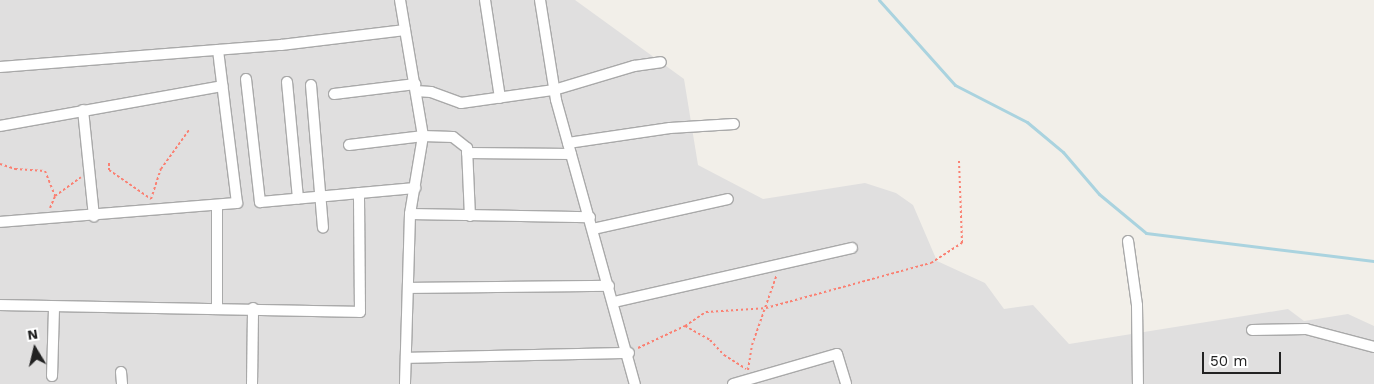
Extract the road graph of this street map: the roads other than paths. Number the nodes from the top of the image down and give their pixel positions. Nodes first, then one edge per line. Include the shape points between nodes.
1 (400, 0) edge
2 (485, 0) edge
3 (540, 0) edge
4 (406, 30) junction
5 (218, 50) junction
6 (661, 62) dead end
7 (0, 67) edge
8 (246, 79) dead end
9 (288, 82) dead end
10 (311, 85) dead end
11 (222, 86) junction
12 (415, 88) junction
13 (554, 90) junction
14 (334, 94) dead end
15 (500, 98) junction
16 (83, 110) junction
17 (734, 124) dead end
18 (0, 126) edge
19 (423, 136) junction
20 (568, 143) junction
21 (349, 145) dead end
22 (467, 153) junction
23 (571, 154) junction
24 (415, 188) junction
25 (358, 193) junction
26 (320, 196) junction
27 (298, 198) junction
28 (728, 199) dead end
29 (217, 205) junction
30 (410, 214) junction
31 (94, 216) junction
32 (470, 216) junction
33 (590, 217) junction
34 (0, 222) edge
35 (323, 227) dead end
36 (593, 229) junction
37 (1128, 241) dead end
38 (852, 248) dead end
39 (609, 286) junction
40 (408, 288) junction
41 (614, 302) junction
42 (0, 305) edge
43 (54, 307) junction
44 (217, 308) junction
45 (253, 308) junction
46 (1252, 330) dead end
47 (1374, 347) edge
48 (628, 353) junction
49 (406, 358) junction
50 (121, 372) dead end
51 (52, 376) dead end
52 (122, 384) edge
53 (252, 384) edge
54 (405, 384) edge
55 (635, 384) edge
56 (733, 384) edge
57 (846, 384) edge
58 (1138, 384) edge

1 - 4 street
2 - 15 street
3 - 13 street
4 - 5 street
4 - 12 street
5 - 7 street
5 - 11 street
6 - 13 street via 634,66
8 - 27 street via 260,202
9 - 27 street
10 - 26 street
11 - 16 street
11 - 29 street via 237,204
12 - 14 street
12 - 15 street via 461,103
12 - 19 street
13 - 15 street
13 - 20 street
16 - 18 street
16 - 31 street
17 - 20 street via 670,128
19 - 21 street
19 - 22 street via 453,137 467,148
19 - 24 street
20 - 23 street
22 - 23 street
22 - 32 street
23 - 33 street
24 - 25 street
24 - 30 street
25 - 26 street
25 - 45 street via 360,312
26 - 27 street
26 - 35 street
28 - 36 street
29 - 31 street
29 - 44 street
30 - 32 street
30 - 40 street
31 - 34 street
32 - 33 street
33 - 36 street
36 - 39 street
37 - 58 street via 1137,305
38 - 41 street
39 - 40 street
39 - 41 street
40 - 49 street
41 - 48 street
42 - 43 street
43 - 44 street
43 - 51 street
44 - 45 street
45 - 53 street
46 - 47 street via 1306,329
48 - 49 street
48 - 55 street
49 - 54 street
50 - 52 street
56 - 57 street via 837,354

